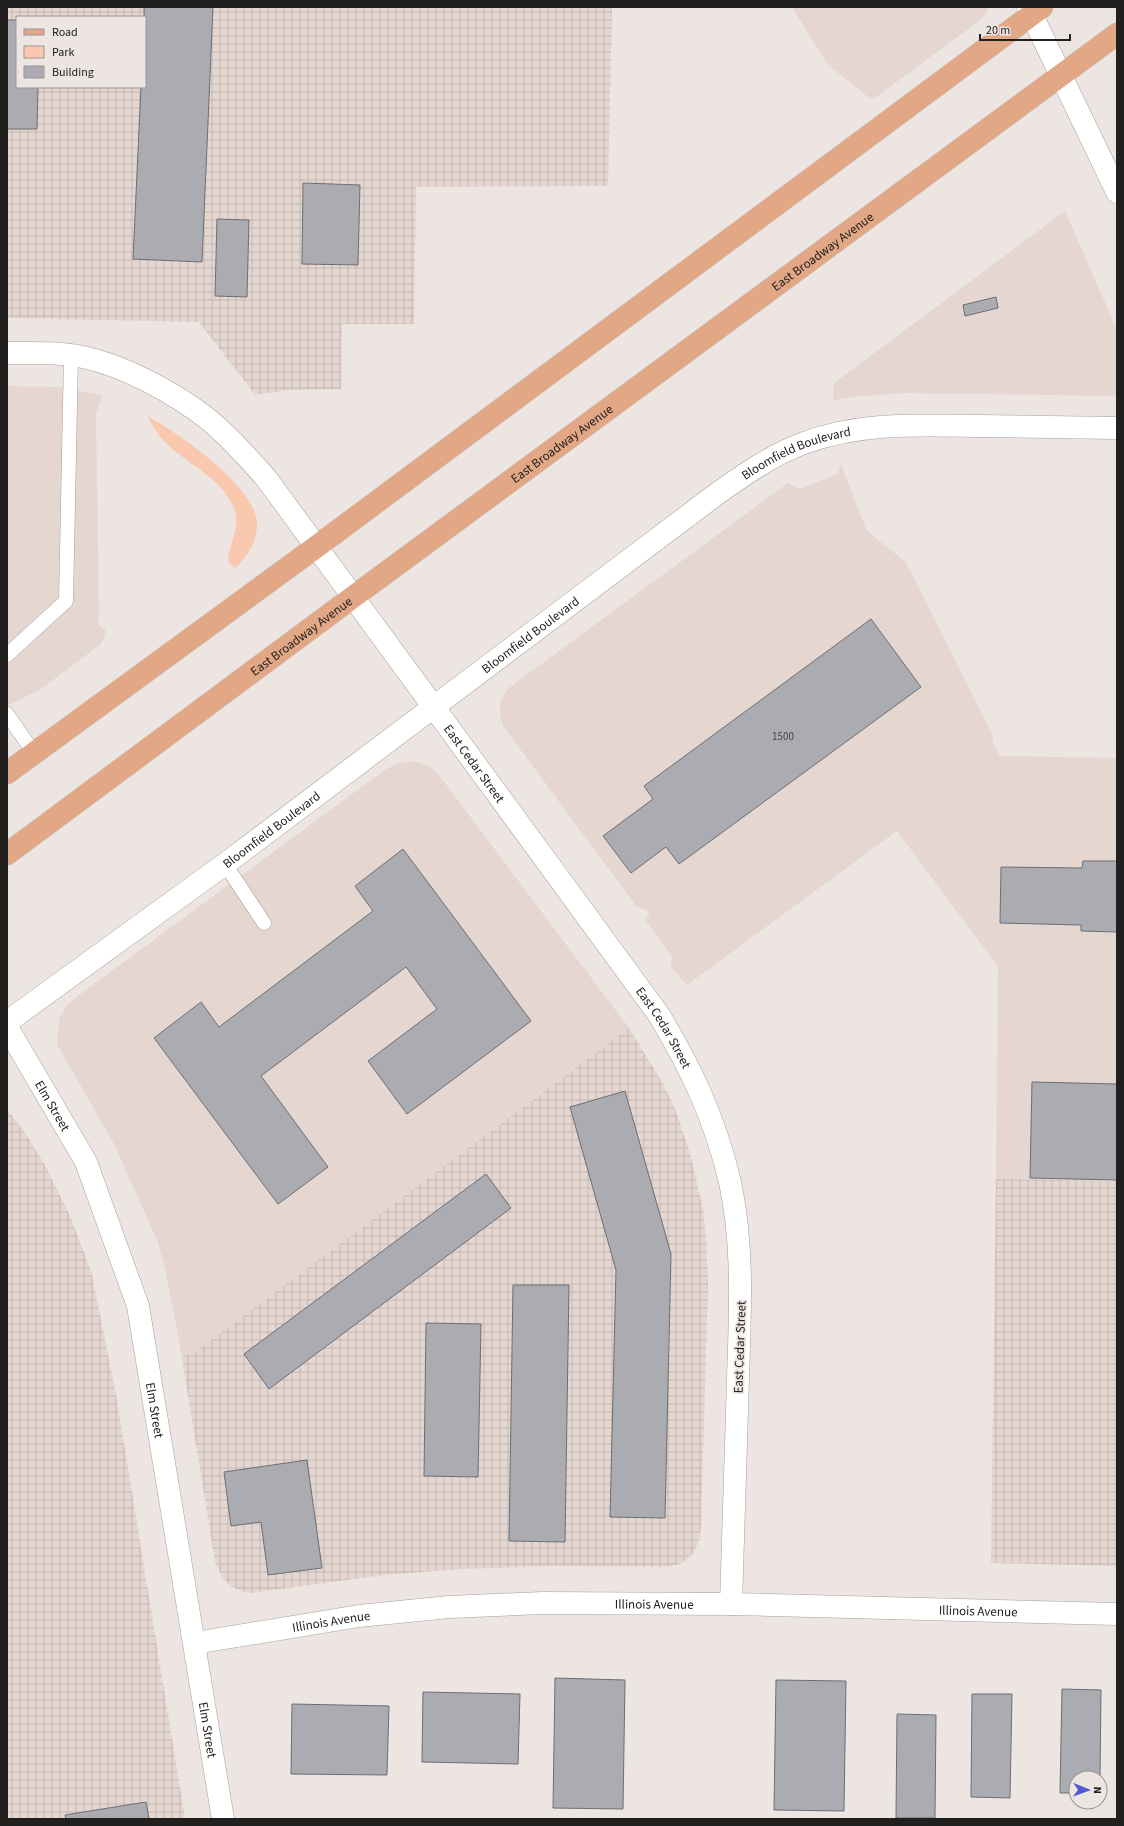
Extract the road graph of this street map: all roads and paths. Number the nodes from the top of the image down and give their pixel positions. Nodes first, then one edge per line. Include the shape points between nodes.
1 (1034, 10) edge
2 (1117, 34) edge
3 (1061, 76) junction
4 (1117, 192) edge
5 (7, 353) edge
6 (71, 356) junction
7 (1117, 428) edge
8 (316, 547) junction
9 (353, 597) junction
10 (7, 655) edge
11 (433, 707) junction
12 (7, 714) edge
13 (34, 753) junction
14 (7, 773) edge
15 (7, 854) edge
16 (225, 864) junction
17 (264, 923) dead end
18 (7, 1022) edge
19 (7, 1027) edge
20 (731, 1604) junction
21 (1117, 1614) edge
22 (195, 1643) junction
23 (223, 1819) edge

1 - 3 street
1 - 8 main road
2 - 3 main road, East Broadway Avenue
3 - 4 street
3 - 9 main road, East Broadway Avenue
5 - 6 street, East Cedar Street
6 - 8 street, East Cedar Street via 81,356 114,365 161,388 209,420 266,478
6 - 10 lane via 66,601
7 - 11 street, Bloomfield Boulevard via 894,426 848,431 804,443 765,461 718,493
8 - 9 street, East Cedar Street
8 - 13 main road
9 - 11 street, East Cedar Street
9 - 15 main road, East Broadway Avenue
11 - 16 street, Bloomfield Boulevard
11 - 20 street, East Cedar Street via 659,1015 699,1087 717,1135 730,1182 737,1226 741,1281
12 - 13 lane
13 - 14 main road
16 - 17 lane
16 - 18 street, Bloomfield Boulevard
19 - 22 street, Elm Street via 86,1162 138,1306
20 - 21 street, Illinois Avenue
20 - 22 street, Illinois Avenue via 542,1603 449,1607 359,1616
22 - 23 street, Elm Street

